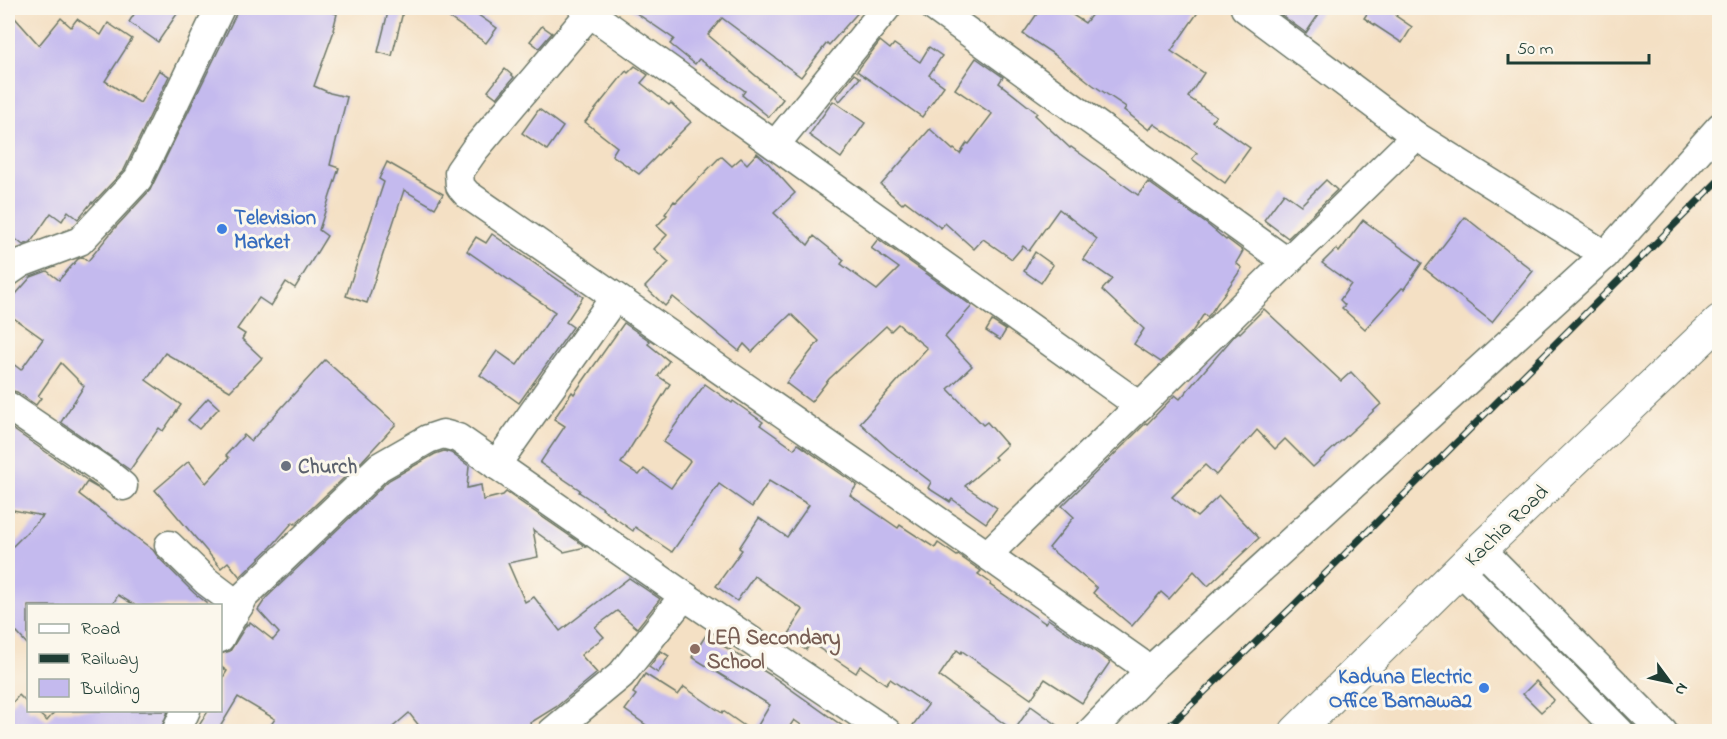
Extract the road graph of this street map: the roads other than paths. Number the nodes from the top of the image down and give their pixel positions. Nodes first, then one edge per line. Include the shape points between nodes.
1 (220, 8) edge
2 (886, 8) edge
3 (935, 8) edge
4 (1245, 8) edge
5 (587, 10) edge
6 (1719, 128) edge
7 (1416, 136) junction
8 (775, 145) junction
9 (1605, 255) junction
10 (1287, 262) junction
11 (12, 263) edge
12 (615, 297) junction
13 (1719, 321) edge
14 (8, 406) edge
15 (1140, 406) junction
16 (496, 465) junction
17 (123, 486) dead end
18 (169, 544) dead end
19 (987, 555) junction
20 (1470, 560) junction
21 (686, 597) junction
22 (239, 606) junction
23 (222, 634) edge
24 (1150, 670) junction
25 (186, 712) edge
26 (176, 732) edge
27 (552, 732) edge
28 (887, 732) edge
29 (1091, 732) edge
30 (1296, 732) edge
31 (1620, 732) edge
32 (1663, 732) edge

1 - 11 street via 138,179 80,241
2 - 8 street
3 - 10 street
4 - 7 street
5 - 8 street
5 - 12 street via 475,149 459,172 460,186
6 - 9 street
7 - 9 street
7 - 10 street
8 - 15 street
9 - 24 street
10 - 15 street
12 - 16 street
12 - 19 street
13 - 20 main road, Kachia Road
14 - 17 street
15 - 19 street
16 - 21 street
16 - 22 street via 458,438 443,435 428,439 379,467
18 - 22 street
19 - 24 street
20 - 30 main road, Kachia Road
20 - 31 street
20 - 32 street
21 - 27 street via 621,675
21 - 28 street
22 - 23 street
24 - 29 street
25 - 26 street

